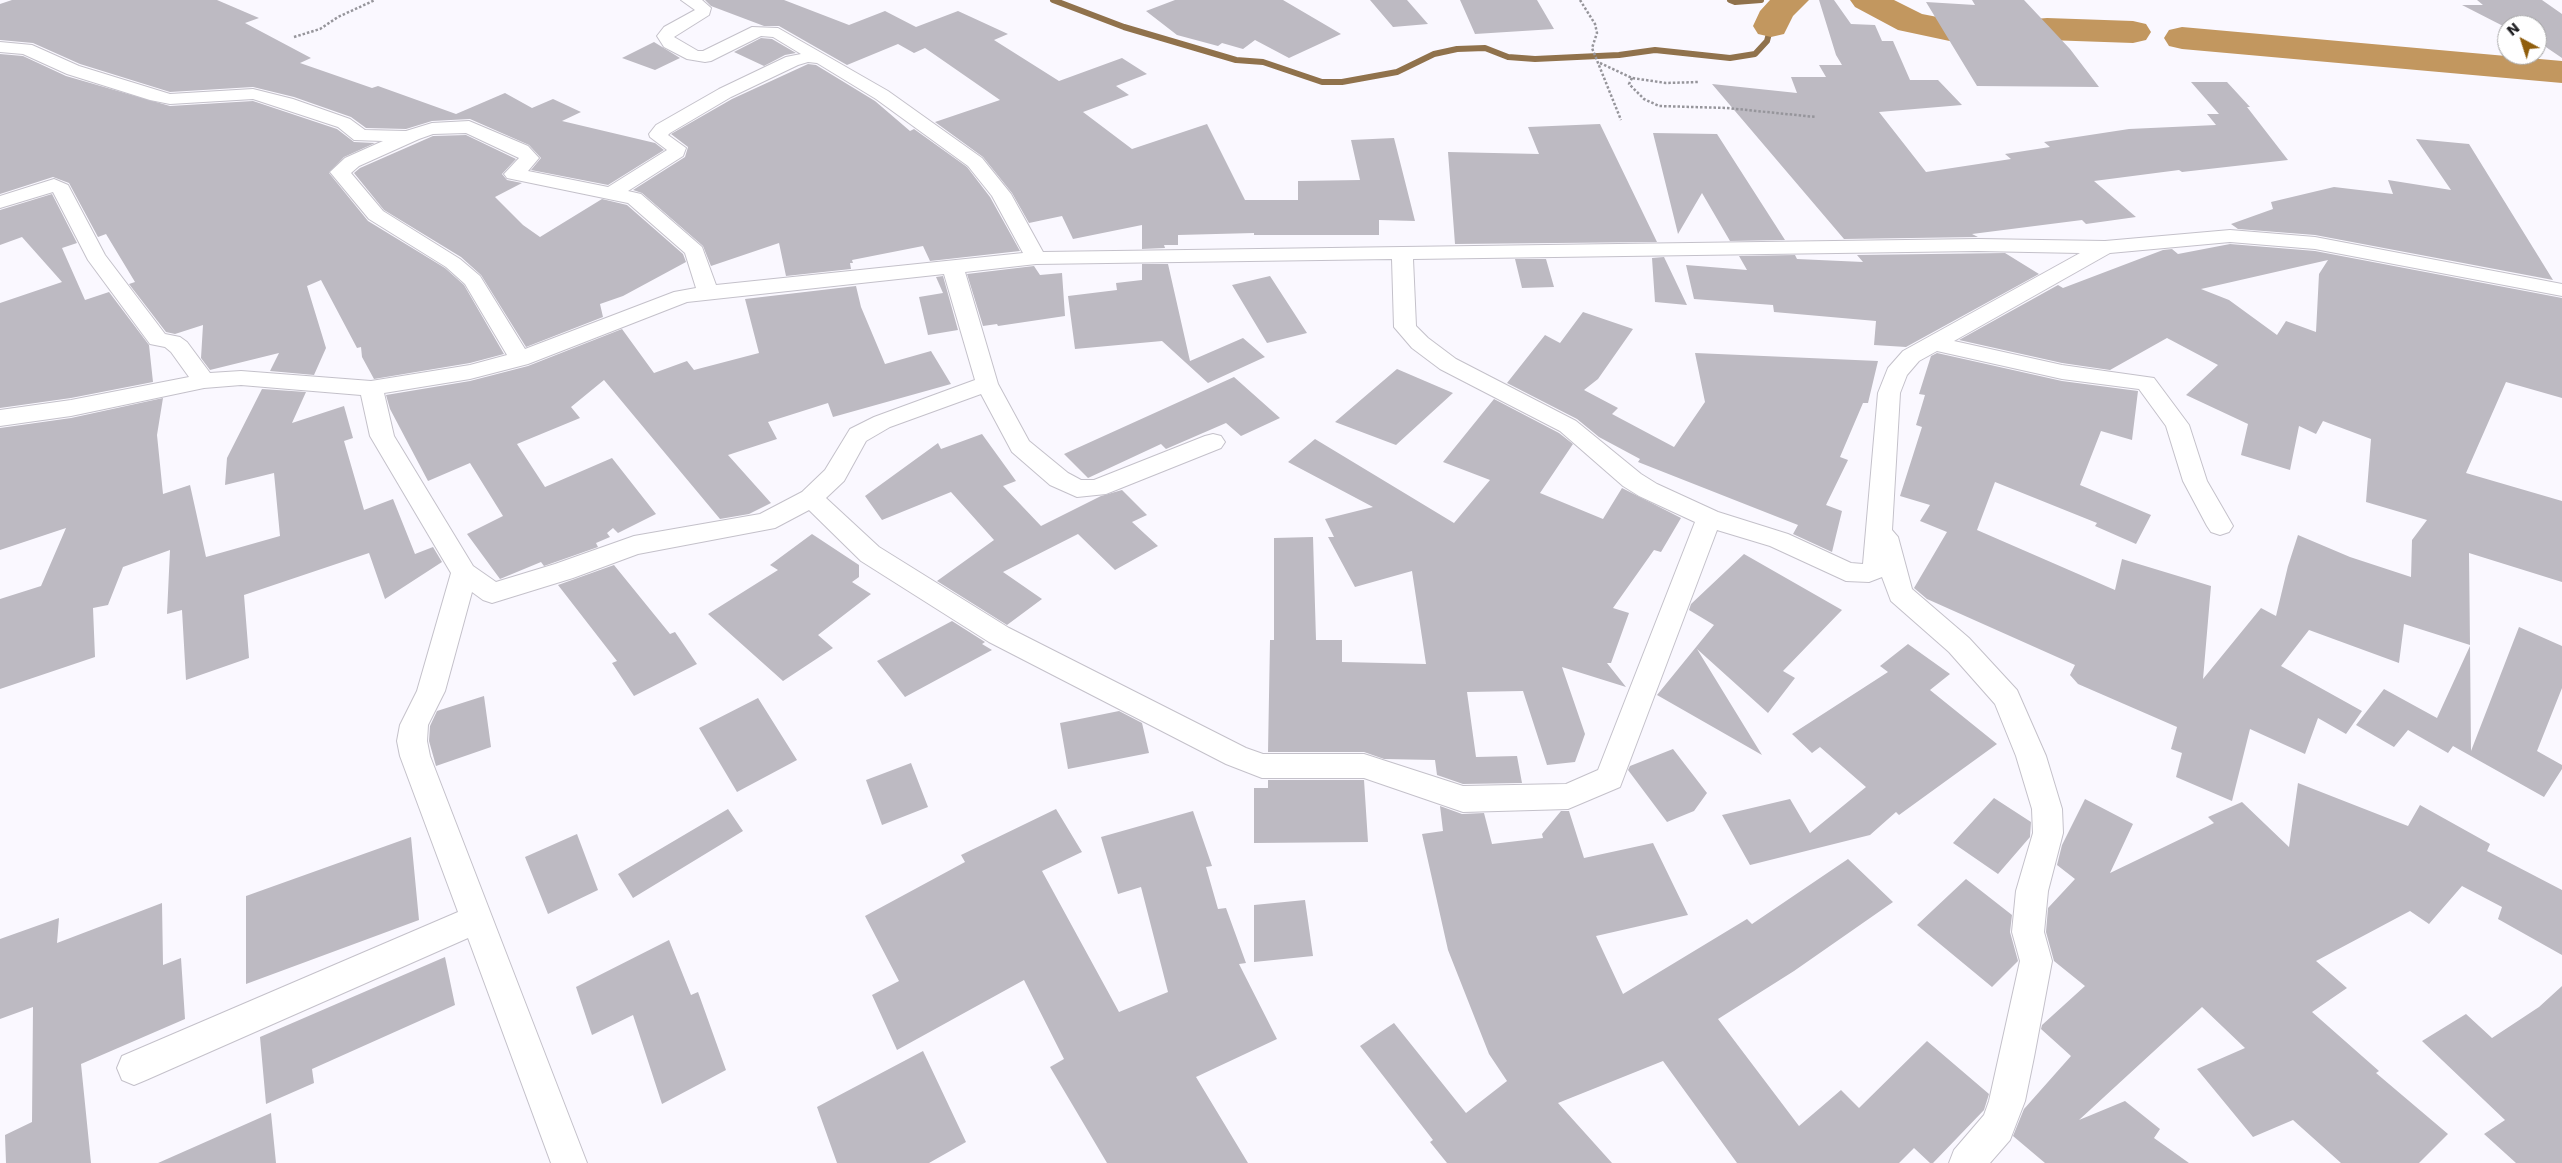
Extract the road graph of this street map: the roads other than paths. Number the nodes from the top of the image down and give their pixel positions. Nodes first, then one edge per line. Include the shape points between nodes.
1 (689, 0) edge
2 (0, 47) edge
3 (822, 58) junction
4 (412, 135) junction
5 (613, 192) junction
6 (0, 202) edge
7 (2105, 246) junction
8 (1402, 253) junction
9 (1036, 258) junction
10 (953, 267) junction
11 (2562, 290) edge
12 (708, 292) junction
13 (1934, 343) junction
14 (520, 359) junction
15 (204, 381) junction
16 (987, 384) junction
17 (371, 388) junction
18 (0, 418) edge
19 (1213, 442) dead end
20 (810, 498) junction
21 (1709, 518) junction
22 (1881, 520) junction
23 (2220, 526) dead end
24 (464, 573) junction
25 (478, 918) junction
26 (134, 1068) dead end
27 (569, 1163) edge
28 (1967, 1163) edge

1 - 3 street via 703,8 702,12 665,36 670,43 693,55 714,54 742,38 763,31 778,33
2 - 4 street via 26,49 73,70 170,99 254,94 344,123 361,136
3 - 5 street via 792,61 725,93 663,129 659,137 677,148 676,152
3 - 9 street via 882,95 975,162 1001,194
4 - 5 street via 432,129 469,127 521,150 530,158 514,174
4 - 14 street via 352,162 340,172 376,215 454,263 473,280
5 - 12 street via 634,198 695,251
6 - 15 street via 54,185 61,189 95,256 158,338 179,347
7 - 8 street
7 - 11 street via 2230,236 2315,242
7 - 13 street
8 - 9 street
8 - 21 street via 1405,327 1420,343 1448,364 1568,426 1648,490
9 - 10 street
10 - 12 street
10 - 16 street
12 - 14 street via 682,297
13 - 22 street via 1911,356 1896,373 1889,393
13 - 23 street via 2062,372 2146,383 2177,425 2195,481
14 - 17 street via 470,372
15 - 17 street via 241,378
15 - 18 street via 71,408
16 - 19 street via 1020,446 1059,479 1077,488 1096,488
16 - 20 street via 882,422 858,435 835,475
17 - 24 street via 382,436
20 - 21 street via 870,554 999,635 1236,756 1262,766 1364,766 1463,799 1568,796 1610,778
20 - 24 street via 766,522 634,545 492,593
21 - 22 street via 1779,540 1846,572 1860,574 1877,567
22 - 28 street via 1900,594 1959,645 2007,698 2031,756 2047,809 2048,833 2032,891 2028,932 2036,961 2017,1057 2007,1100 1996,1127
24 - 25 street via 431,691 414,725 412,741
25 - 26 street
25 - 27 street

